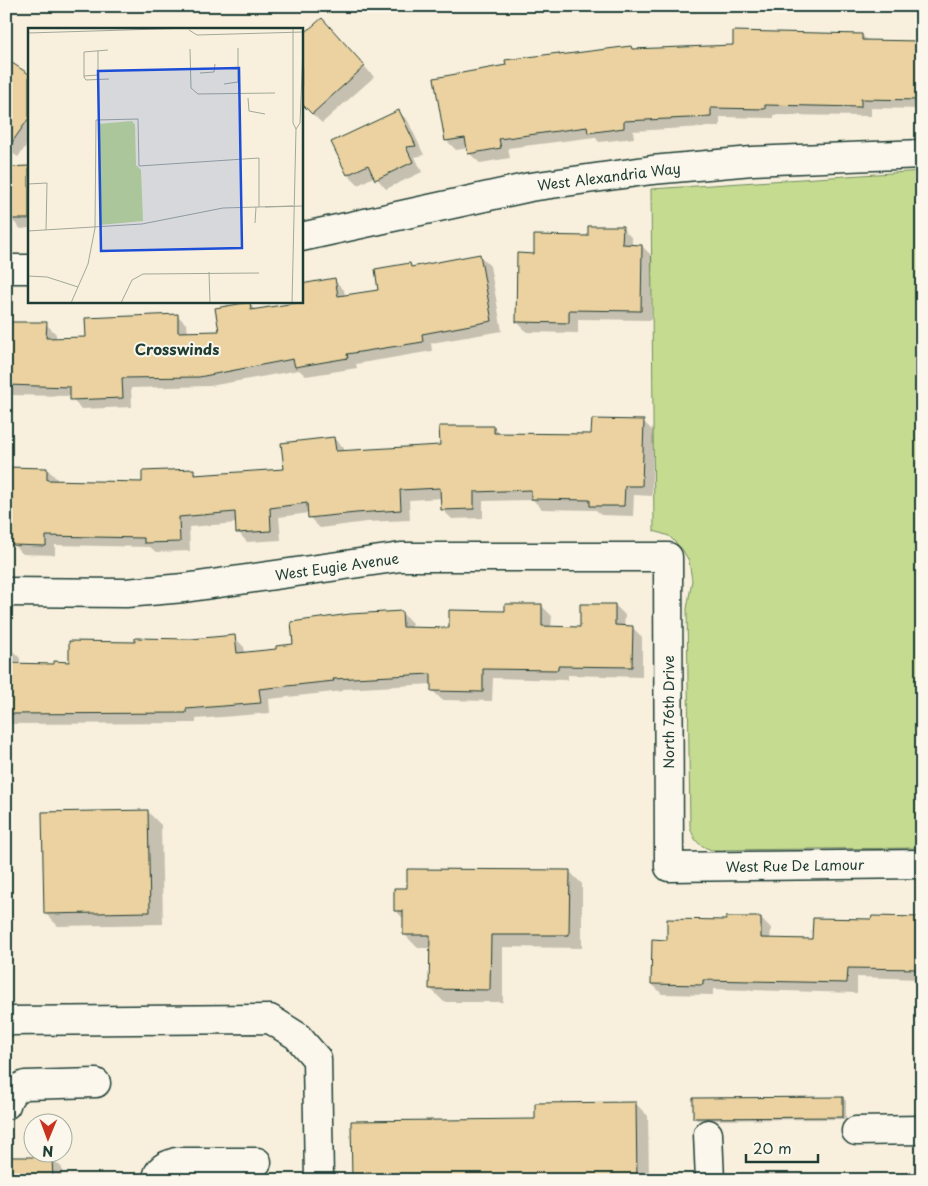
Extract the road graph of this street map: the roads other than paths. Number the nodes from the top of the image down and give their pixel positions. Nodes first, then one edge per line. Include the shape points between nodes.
1 (922, 154) edge
2 (302, 237) edge
3 (6, 269) edge
4 (28, 269) edge
5 (668, 557) joint
6 (6, 592) edge
7 (922, 864) edge
8 (669, 867) joint
9 (6, 1021) edge
10 (96, 1083) dead end
11 (6, 1105) edge
12 (922, 1130) edge
13 (856, 1131) dead end
14 (708, 1134) dead end
15 (257, 1162) dead end
16 (157, 1180) edge
17 (319, 1180) edge
18 (710, 1180) edge

1 - 2 street, West Alexandria Way via 752,161 643,171 530,187
3 - 4 street
5 - 6 street, West Eugie Avenue via 401,558 126,593
5 - 8 street, North 76th Drive
7 - 8 street, West Rue De Lamour
9 - 17 street via 270,1019 297,1036 317,1059
10 - 11 street via 25,1085 14,1090
12 - 13 street
14 - 18 street
15 - 16 street via 176,1162 164,1166

